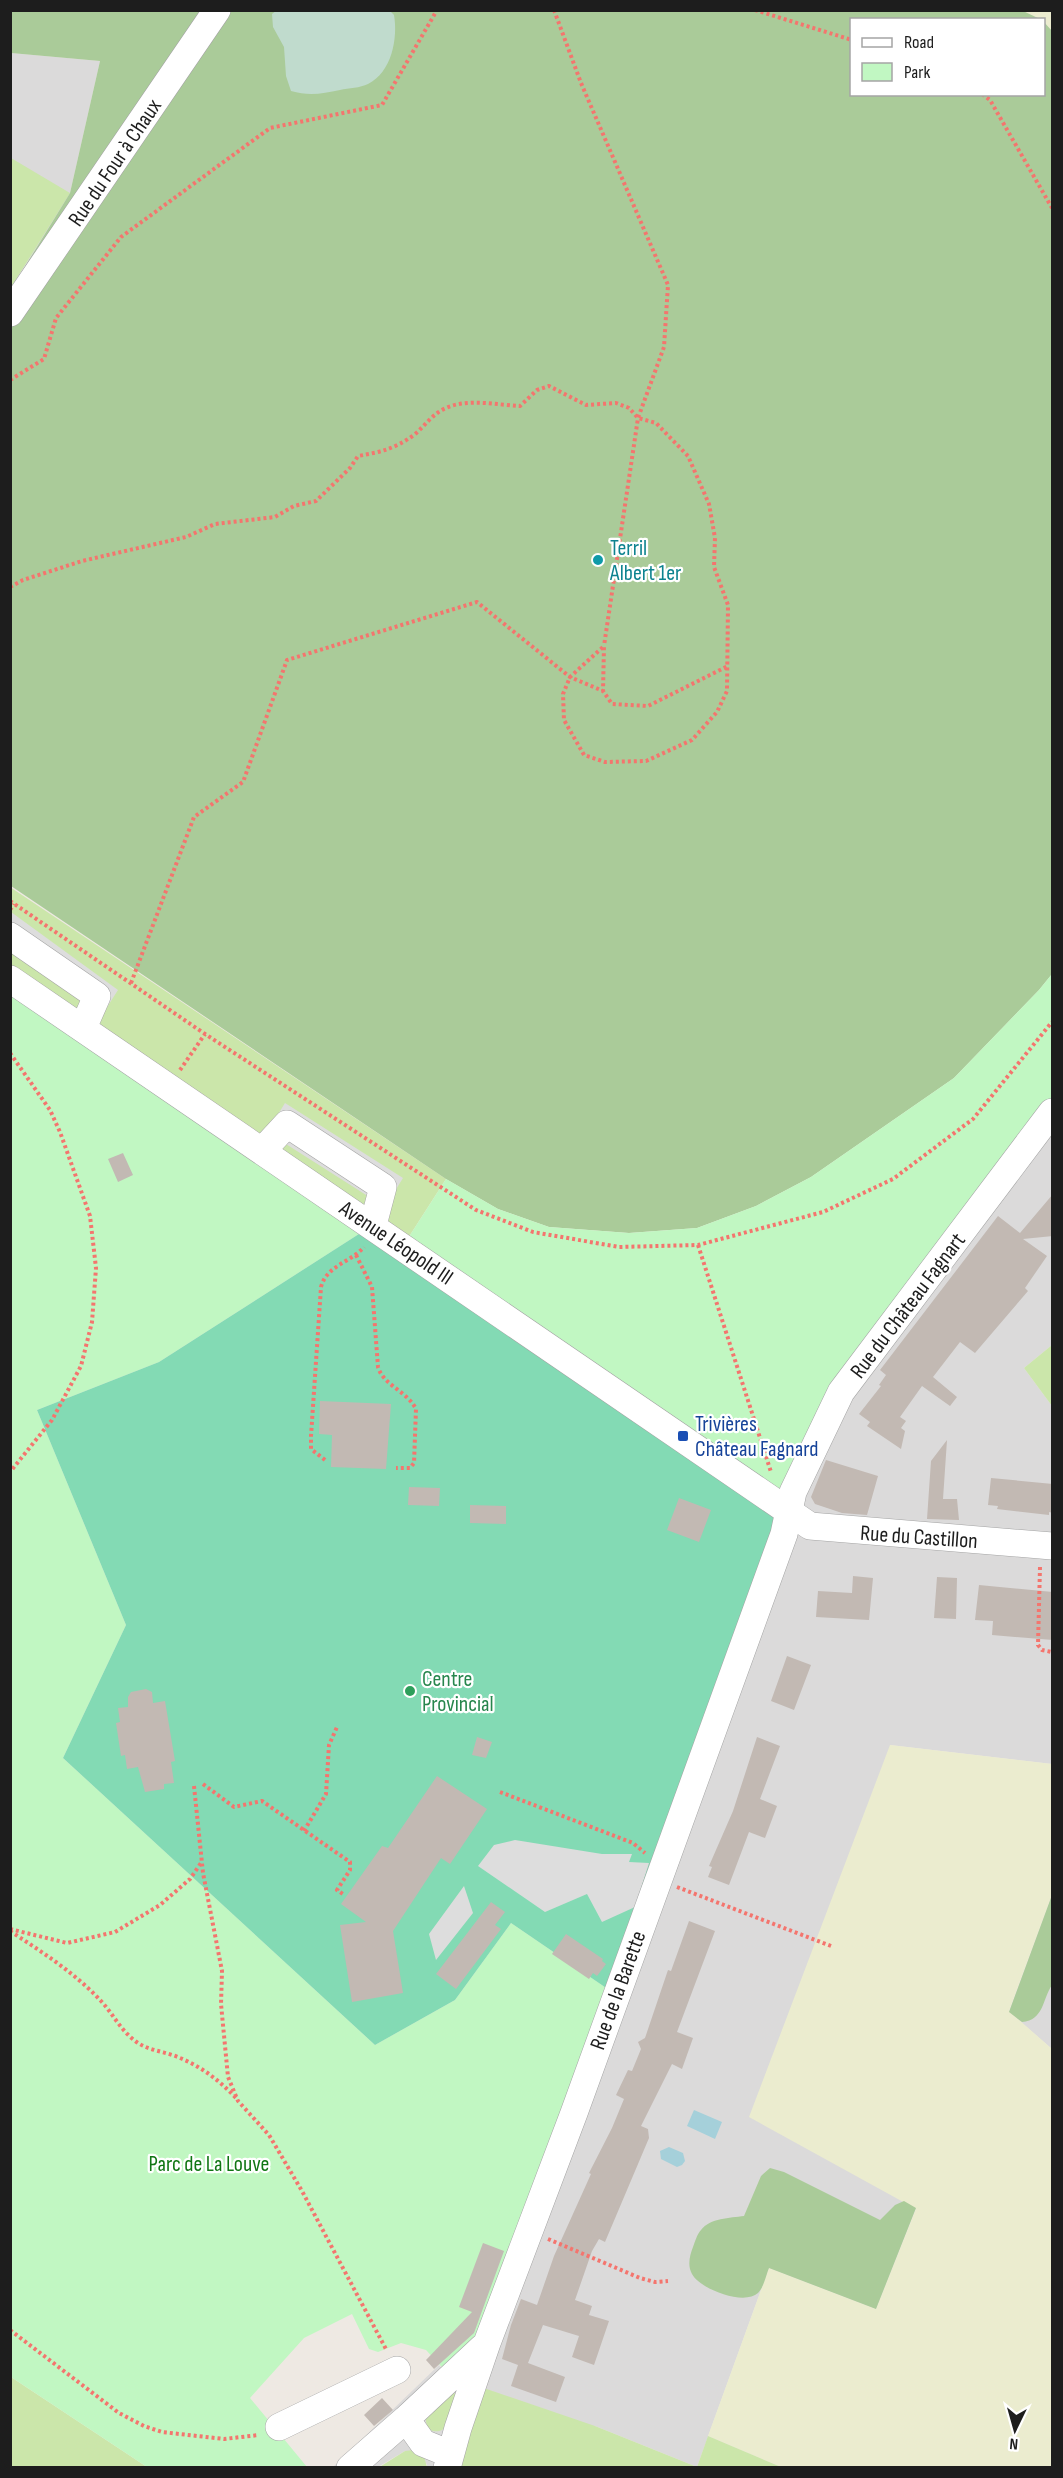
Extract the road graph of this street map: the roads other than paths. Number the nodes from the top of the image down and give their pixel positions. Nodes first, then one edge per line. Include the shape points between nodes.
1 (217, 10) edge
2 (10, 313) edge
3 (10, 936) edge
4 (10, 979) edge
5 (83, 1029) junction
6 (1053, 1112) edge
7 (262, 1151) junction
8 (375, 1227) junction
9 (786, 1510) junction
10 (1047, 1546) edge
11 (487, 2343) junction
12 (397, 2370) road end
13 (413, 2412) junction
14 (279, 2427) road end
15 (449, 2461) edge
16 (350, 2468) edge

1 - 2 street, Rue du Four à Chaux
3 - 5 street via 97,996
4 - 5 street, Avenue Léopold III
5 - 7 street, Avenue Léopold III
6 - 9 street, Rue du Château Fagnart via 841,1392
7 - 8 street, Avenue Léopold III
7 - 8 street via 287,1124 383,1187
8 - 9 street, Avenue Léopold III
9 - 10 street, Rue du Castillon via 810,1526 827,1529
9 - 11 street, Rue de la Barette via 784,1534
11 - 13 street
11 - 15 street, Rue de la Barette
12 - 14 street
13 - 15 street via 423,2444
13 - 16 street

